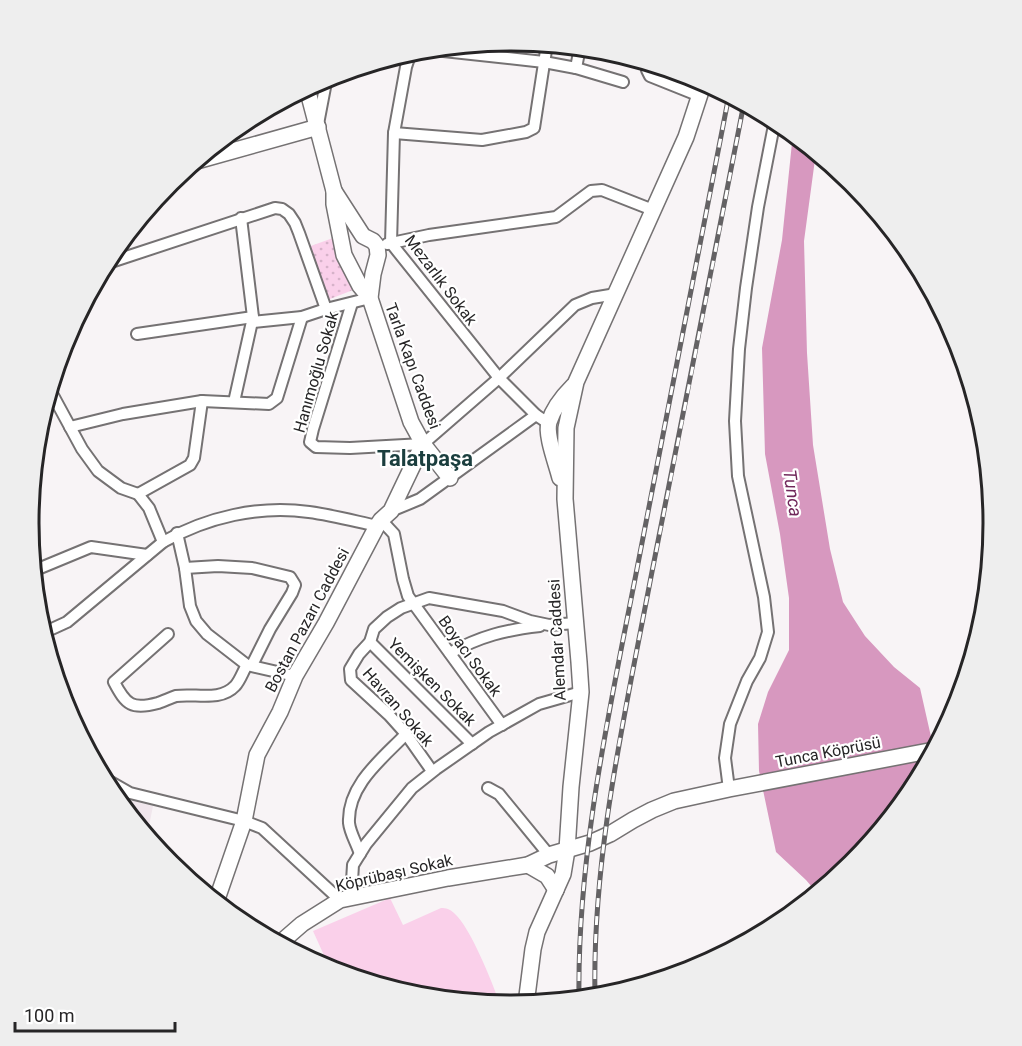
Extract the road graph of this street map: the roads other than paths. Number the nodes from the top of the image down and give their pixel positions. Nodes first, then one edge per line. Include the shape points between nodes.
1 (546, 52) edge
2 (465, 53) edge
3 (578, 56) edge
4 (544, 62) junction
5 (407, 63) edge
6 (576, 68) junction
7 (648, 71) edge
8 (624, 81) dead end
9 (688, 86) edge
10 (325, 89) edge
11 (701, 91) edge
12 (309, 97) edge
13 (318, 128) junction
14 (773, 131) edge
15 (394, 133) junction
16 (227, 147) edge
17 (229, 153) junction
18 (214, 157) edge
19 (334, 192) junction
20 (653, 210) junction
21 (241, 218) junction
22 (363, 236) junction
23 (344, 249) junction
24 (381, 251) junction
25 (121, 259) edge
26 (349, 264) junction
27 (616, 294) junction
28 (370, 298) junction
29 (352, 303) junction
30 (326, 309) junction
31 (302, 317) junction
32 (253, 319) junction
33 (137, 334) dead end
34 (499, 378) junction
35 (576, 382) junction
36 (55, 400) edge
37 (202, 401) junction
38 (234, 402) junction
39 (544, 424) junction
40 (70, 427) junction
41 (566, 432) junction
42 (423, 444) junction
43 (450, 478) junction
44 (138, 494) junction
45 (565, 499) junction
46 (383, 519) junction
47 (177, 534) junction
48 (163, 542) junction
49 (147, 555) junction
50 (41, 568) edge
51 (185, 568) junction
52 (413, 604) junction
53 (576, 623) junction
54 (549, 625) junction
55 (51, 629) edge
56 (168, 634) dead end
57 (370, 642) junction
58 (450, 653) junction
59 (249, 665) junction
60 (296, 676) junction
61 (581, 692) junction
62 (502, 725) junction
63 (406, 734) junction
64 (472, 744) junction
65 (924, 752) edge
66 (432, 771) junction
67 (121, 788) edge
68 (488, 788) dead end
69 (735, 788) junction
70 (130, 793) junction
71 (126, 795) edge
72 (244, 821) junction
73 (567, 850) junction
74 (360, 854) junction
75 (549, 855) junction
76 (528, 865) junction
77 (556, 890) junction
78 (219, 893) edge
79 (345, 899) junction
80 (286, 938) edge
81 (527, 994) edge

1 - 4 street
2 - 4 street
3 - 6 street
4 - 6 street
4 - 15 street via 534,128 526,132 482,140
5 - 15 street, Mezarlık Sokak
6 - 8 street
7 - 9 street via 650,76
10 - 13 street
11 - 20 street via 686,137
12 - 13 street, Tarla Kapı Caddesi
13 - 17 street
13 - 19 street, Tarla Kapı Caddesi
14 - 69 street via 746,288 735,421 738,476 768,632 729,724 725,758
15 - 24 street, Mezarlık Sokak
16 - 17 street
17 - 18 street
19 - 22 street, Tarla Kapı Caddesi
19 - 23 street, Tarla Kapı Caddesi
20 - 24 street via 602,190 591,191 556,217 429,235
20 - 27 street
21 - 25 street
21 - 30 street via 275,208 289,214
21 - 32 street
22 - 23 street via 350,238
22 - 24 street, Tarla Kapı Caddesi
23 - 26 street, Tarla Kapı Caddesi
24 - 26 street via 363,268
24 - 28 street, Tarla Kapı Caddesi
24 - 34 street, Mezarlık Sokak
26 - 28 street, Tarla Kapı Caddesi
27 - 34 street, Bostan Pazarı Caddesi via 574,306
27 - 35 street
28 - 29 street
28 - 42 street, Tarla Kapı Caddesi via 411,422
29 - 30 street
29 - 42 street, Hanımoğlu Sokak via 310,442 316,447 350,448
30 - 31 street
31 - 32 street
31 - 38 street via 277,398 268,404
32 - 33 street
32 - 38 street
34 - 39 street, Mezarlık Sokak
34 - 42 street, Bostan Pazarı Caddesi
35 - 39 street
35 - 41 street
36 - 40 street
37 - 38 street
37 - 40 street
37 - 44 street via 190,465
39 - 41 street via 552,438 558,440
39 - 43 street
39 - 45 street
40 - 44 street via 98,471 121,488
41 - 45 street
42 - 43 street
42 - 46 street, Bostan Pazarı Caddesi
43 - 46 street
44 - 48 street via 149,508
45 - 53 street, Alemdar Caddesi
46 - 47 street via 266,509 225,516
46 - 52 street, Boyacı Sokak via 394,534 403,579
46 - 60 street, Bostan Pazarı Caddesi
47 - 48 street
47 - 51 street
48 - 49 street
49 - 50 street via 91,548
49 - 55 street via 67,622
51 - 59 street via 196,621
51 - 59 street via 252,567 290,577 295,585 292,593
52 - 54 street, Havran Sokak via 429,598 503,611
52 - 57 street, Havran Sokak via 387,617 375,629
52 - 58 street, Boyacı Sokak
53 - 54 street, Havran Sokak
53 - 61 street, Alemdar Caddesi
54 - 58 street via 511,629
56 - 59 street via 114,682 121,697 132,705 139,707 177,696 224,693 236,686
57 - 63 street, Havran Sokak via 350,669 351,680
57 - 64 street, Yemişken Sokak
58 - 62 street, Boyacı Sokak
59 - 60 street
60 - 72 street, Bostan Pazarı Caddesi via 257,755
61 - 62 street via 539,704
61 - 73 street, Alemdar Caddesi
62 - 64 street
63 - 66 street, Havran Sokak
63 - 74 street via 358,784 349,824
64 - 66 street
65 - 69 street, Tunca Köprüsü
66 - 74 street via 412,788
67 - 70 street
68 - 75 street via 499,794
69 - 73 street, Tunca Köprüsü via 674,801 610,834
70 - 71 street
70 - 72 street
72 - 78 street, Bostan Pazarı Caddesi
72 - 79 street via 262,828
73 - 75 street, Köprübaşı Sokak
73 - 77 street, Alemdar Caddesi
74 - 79 street via 353,865
75 - 76 street, Köprübaşı Sokak
76 - 77 street via 547,876
76 - 79 street, Köprübaşı Sokak
77 - 81 street, Alemdar Caddesi via 537,932
79 - 80 street, Köprübaşı Sokak

